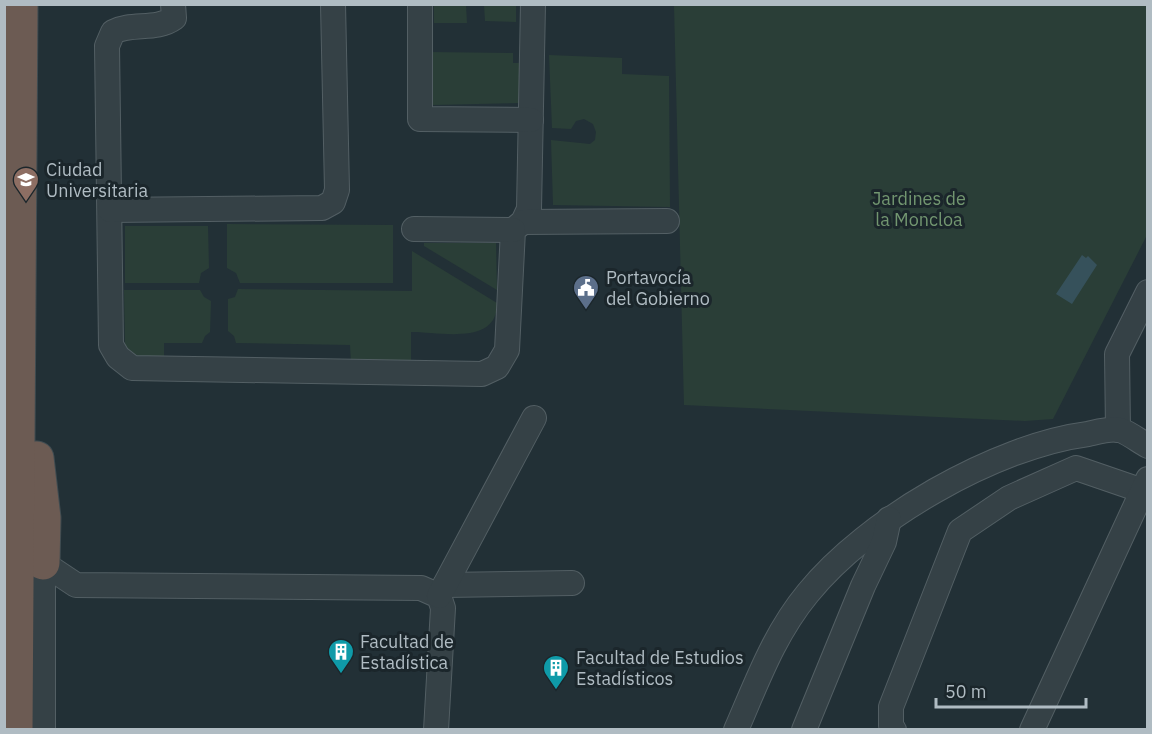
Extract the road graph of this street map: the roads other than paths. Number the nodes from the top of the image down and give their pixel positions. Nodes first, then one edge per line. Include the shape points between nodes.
1 (21, 4) edge
2 (173, 4) edge
3 (333, 4) edge
4 (420, 4) edge
5 (533, 4) edge
6 (531, 120) junction
7 (110, 210) junction
8 (667, 221) dead end
9 (518, 226) junction
10 (414, 229) dead end
11 (1148, 292) edge
12 (534, 418) dead end
13 (20, 421) junction
14 (1118, 430) junction
15 (1148, 446) edge
16 (1145, 485) edge
17 (889, 519) junction
18 (43, 563) junction
19 (572, 583) dead end
20 (76, 585) junction
21 (442, 590) junction
22 (43, 618) junction
23 (16, 729) edge
24 (43, 729) edge
25 (436, 729) edge
26 (736, 729) edge
27 (804, 729) edge
28 (894, 729) edge
29 (1032, 729) edge

1 - 13 highway
2 - 7 street via 174,18 165,25 122,27 113,32 107,46
3 - 7 street via 333,202 322,208
4 - 6 street via 420,119
5 - 6 street
6 - 9 street via 529,209
7 - 9 street via 111,345 132,368 482,374 497,367 507,350
8 - 9 street
9 - 10 street
11 - 14 street via 1117,354
12 - 21 street
13 - 18 highway via 36,453 44,518
13 - 23 highway
14 - 15 street
14 - 17 street via 1059,438 1014,454 922,498
16 - 28 street via 1076,468 1009,498 960,531 891,707
16 - 29 street
17 - 26 street via 828,570 785,623
17 - 27 street via 884,542
18 - 20 street
18 - 22 street
19 - 21 street
20 - 21 street
20 - 22 street via 59,597
21 - 25 street
22 - 24 street

